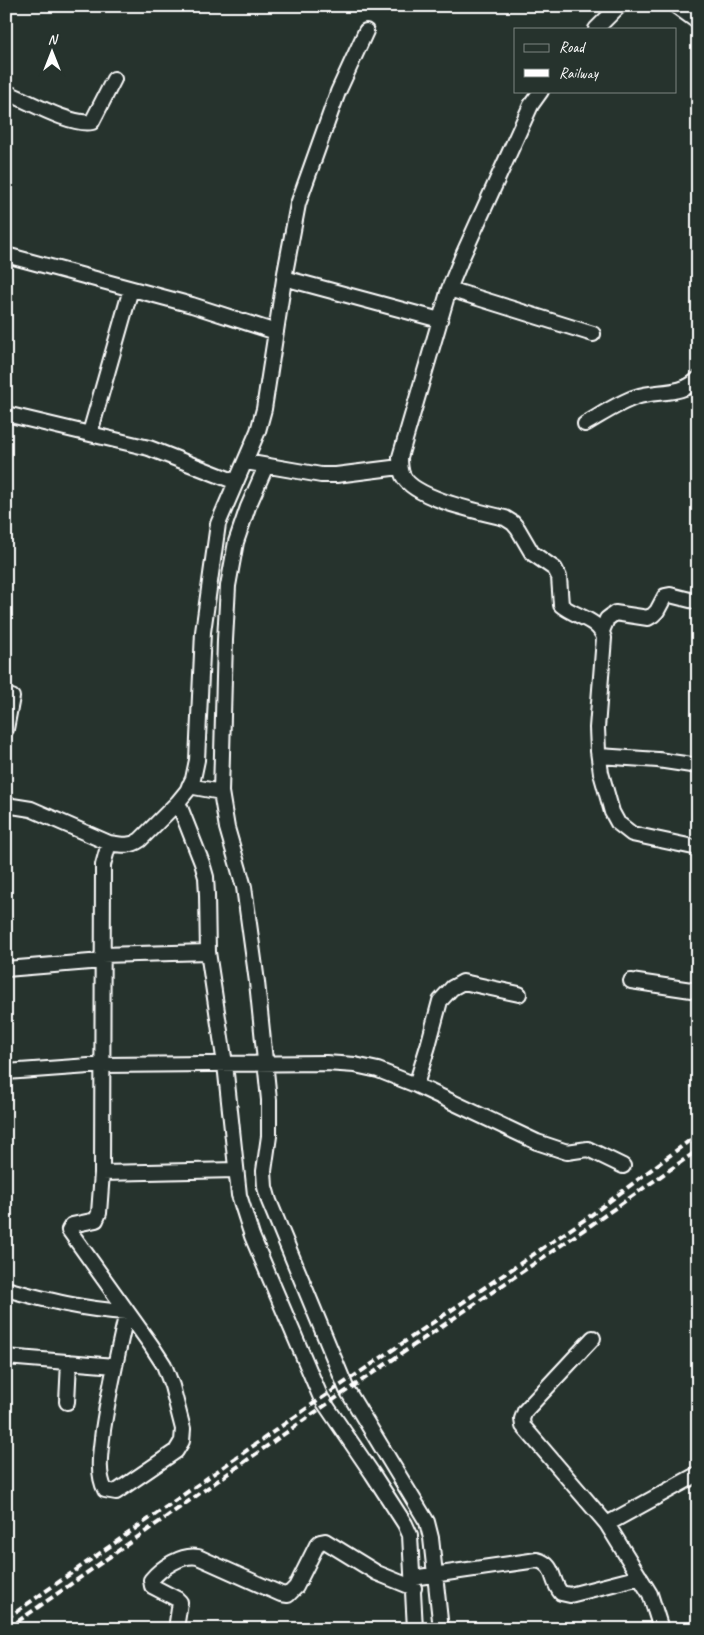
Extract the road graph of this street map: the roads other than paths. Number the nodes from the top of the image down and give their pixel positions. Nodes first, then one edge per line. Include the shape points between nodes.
1 (619, 6) edge
2 (676, 6) edge
3 (698, 22) edge
4 (597, 28) edge
5 (366, 31) dead end
6 (114, 80) dead end
7 (6, 92) edge
8 (540, 92) edge
9 (6, 255) edge
10 (284, 278) junction
11 (131, 289) junction
12 (449, 289) junction
13 (440, 320) junction
14 (276, 332) junction
15 (593, 334) dead end
16 (698, 379) edge
17 (6, 414) edge
18 (585, 424) dead end
19 (90, 433) junction
20 (246, 462) junction
21 (266, 466) junction
22 (400, 467) junction
23 (236, 482) junction
24 (698, 602) edge
25 (602, 631) junction
26 (12, 697) dead end
27 (6, 729) edge
28 (599, 756) junction
29 (698, 766) edge
30 (189, 786) junction
31 (214, 790) junction
32 (178, 802) junction
33 (6, 806) edge
34 (109, 843) junction
35 (698, 848) edge
36 (208, 952) junction
37 (102, 958) junction
38 (6, 969) edge
39 (631, 981) dead end
40 (698, 991) edge
41 (519, 994) dead end
42 (232, 1064) junction
43 (259, 1064) junction
44 (103, 1065) junction
45 (6, 1072) edge
46 (416, 1085) junction
47 (623, 1166) dead end
48 (236, 1170) junction
49 (102, 1173) junction
50 (6, 1288) edge
51 (126, 1312) junction
52 (593, 1338) dead end
53 (6, 1356) edge
54 (69, 1362) junction
55 (115, 1366) junction
56 (67, 1402) dead end
57 (698, 1474) edge
58 (607, 1524) junction
59 (640, 1577) junction
60 (422, 1579) junction
61 (176, 1629) edge
62 (415, 1629) edge
63 (441, 1629) edge
64 (662, 1629) edge

1 - 4 street
2 - 3 street
5 - 10 street via 338,92 301,195
6 - 7 street via 92,122 83,124
8 - 12 street via 527,114
9 - 11 street
10 - 13 street
10 - 14 street
11 - 14 street
11 - 19 street
12 - 13 street
12 - 15 street
13 - 22 street via 400,457
14 - 20 street via 264,409
16 - 18 street via 682,390 652,393 629,400
17 - 19 street
19 - 23 street via 149,448
20 - 21 street
20 - 23 street
21 - 22 street via 336,475
21 - 31 street via 236,542 228,586
22 - 25 street via 407,482 446,504 505,518 513,523 532,553 555,569 561,605
23 - 30 street via 214,542 203,632 197,760
24 - 25 street via 665,596 653,616 615,613 607,619
25 - 28 street
26 - 27 street
28 - 29 street
28 - 35 street via 612,812 618,823 632,834
30 - 31 street
30 - 32 street
31 - 43 street via 244,887 257,982
32 - 34 street via 140,840 124,846
32 - 36 street via 206,877
33 - 34 street via 31,809
34 - 37 street via 104,865
36 - 37 street
36 - 42 street
37 - 38 street
37 - 44 street
39 - 40 street
41 - 46 street via 463,982 452,988 440,1001
42 - 43 street
42 - 44 street
42 - 48 street
43 - 46 street via 355,1065
43 - 60 street via 269,1115 264,1172 269,1201 344,1383 427,1522 431,1538
44 - 45 street
44 - 49 street
46 - 47 street via 537,1142 567,1152 588,1149
48 - 49 street
48 - 60 street via 239,1195 252,1236 321,1398 410,1535
49 - 51 street via 98,1217 72,1225 69,1230
50 - 51 street via 63,1304
51 - 55 street
51 - 55 street via 164,1365 183,1428 182,1441 176,1451 116,1492 110,1492 101,1483 99,1463
52 - 58 street via 525,1411 522,1419 528,1433
53 - 54 street
54 - 55 street
54 - 56 street
57 - 58 street
58 - 59 street
59 - 60 street via 570,1595 556,1588 550,1567 537,1560
59 - 64 street via 650,1594
60 - 61 street via 377,1573 325,1541 316,1545 296,1587 288,1595 190,1555 180,1558 151,1580 152,1586 180,1602
60 - 62 street
60 - 63 street

